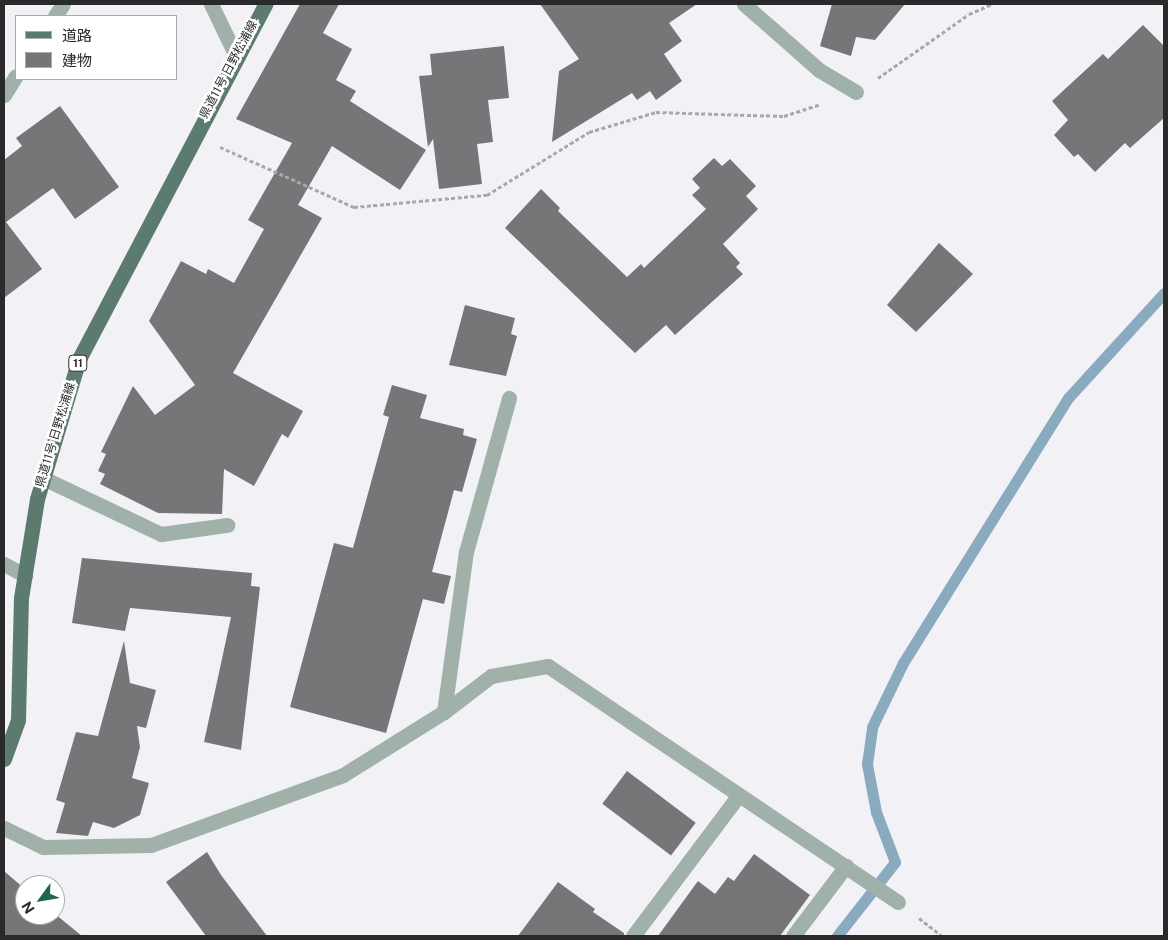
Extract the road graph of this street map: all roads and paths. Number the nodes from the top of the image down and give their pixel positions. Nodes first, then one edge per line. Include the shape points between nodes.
1 (63, 4) edge
2 (211, 4) edge
3 (265, 4) edge
4 (744, 4) edge
5 (992, 4) edge
6 (56, 15) edge
7 (236, 56) junction
8 (15, 78) edge
9 (856, 92) junction
10 (4, 95) edge
11 (195, 135) junction
12 (509, 398) dead end
13 (43, 478) junction
14 (227, 524) dead end
15 (4, 564) edge
16 (24, 575) junction
17 (444, 712) junction
18 (4, 759) edge
19 (739, 795) junction
20 (4, 828) edge
21 (851, 869) junction
22 (898, 902) dead end
23 (632, 936) edge
24 (793, 936) edge

1 - 6 street
2 - 7 street
3 - 7 main road, 県道11号 日野松浦線 / 11
4 - 9 street via 819,70
5 - 9 path via 969,14
7 - 11 main road, 県道11号 日野松浦線 / 11
8 - 10 street
9 - 11 path via 784,116 656,112 589,132 487,195 354,207
11 - 13 main road, 県道11号 日野松浦線 / 11 via 80,359
12 - 17 street via 466,552
13 - 14 street via 162,534
13 - 16 main road, 県道11号 日野松浦線 / 11
15 - 16 street
16 - 18 main road, 県道11号 日野松浦線 / 11 via 18,720
17 - 19 street via 491,676 548,666
17 - 20 street via 343,775 152,845 43,848
19 - 21 street
19 - 23 street
21 - 22 street
21 - 24 street

